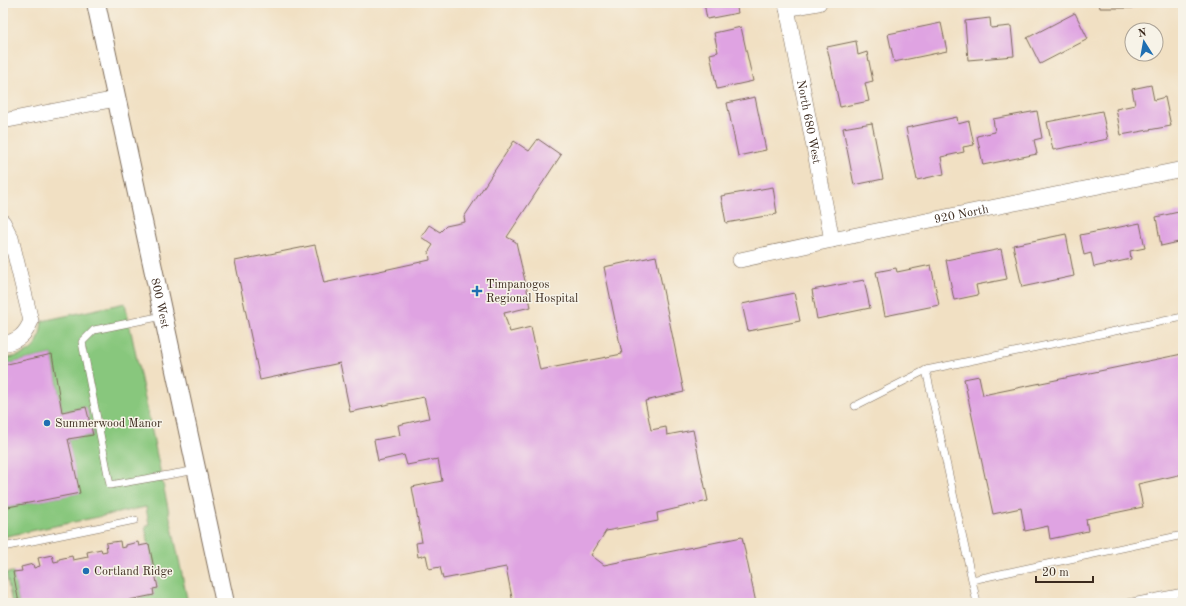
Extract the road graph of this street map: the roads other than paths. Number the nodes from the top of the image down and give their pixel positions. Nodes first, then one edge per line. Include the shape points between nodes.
1 (96, 3) edge
2 (818, 3) edge
3 (787, 6) edge
4 (116, 100) junction
5 (3, 121) edge
6 (1183, 169) edge
7 (3, 222) edge
8 (832, 240) junction
9 (740, 260) dead end
10 (164, 316) junction
11 (1183, 317) edge
12 (3, 344) edge
13 (926, 370) junction
14 (855, 406) dead end
15 (197, 470) junction
16 (135, 520) dead end
17 (1183, 535) edge
18 (3, 548) edge
19 (972, 580) junction
20 (1183, 592) edge
21 (225, 603) edge
22 (977, 603) edge
23 (1127, 603) edge

1 - 4 street, 800 West
2 - 3 street
3 - 8 street, North 680 West
4 - 5 street
4 - 10 street, 800 West
6 - 8 street, 920 North
7 - 12 street via 11,238 31,321 26,332 13,342
8 - 9 street, 920 North
10 - 15 street, 800 West
10 - 15 lane via 94,330 82,342 110,485
11 - 13 lane
13 - 14 lane
13 - 19 lane
15 - 21 street, 800 West
16 - 18 lane
17 - 19 lane
19 - 22 lane
20 - 23 lane

